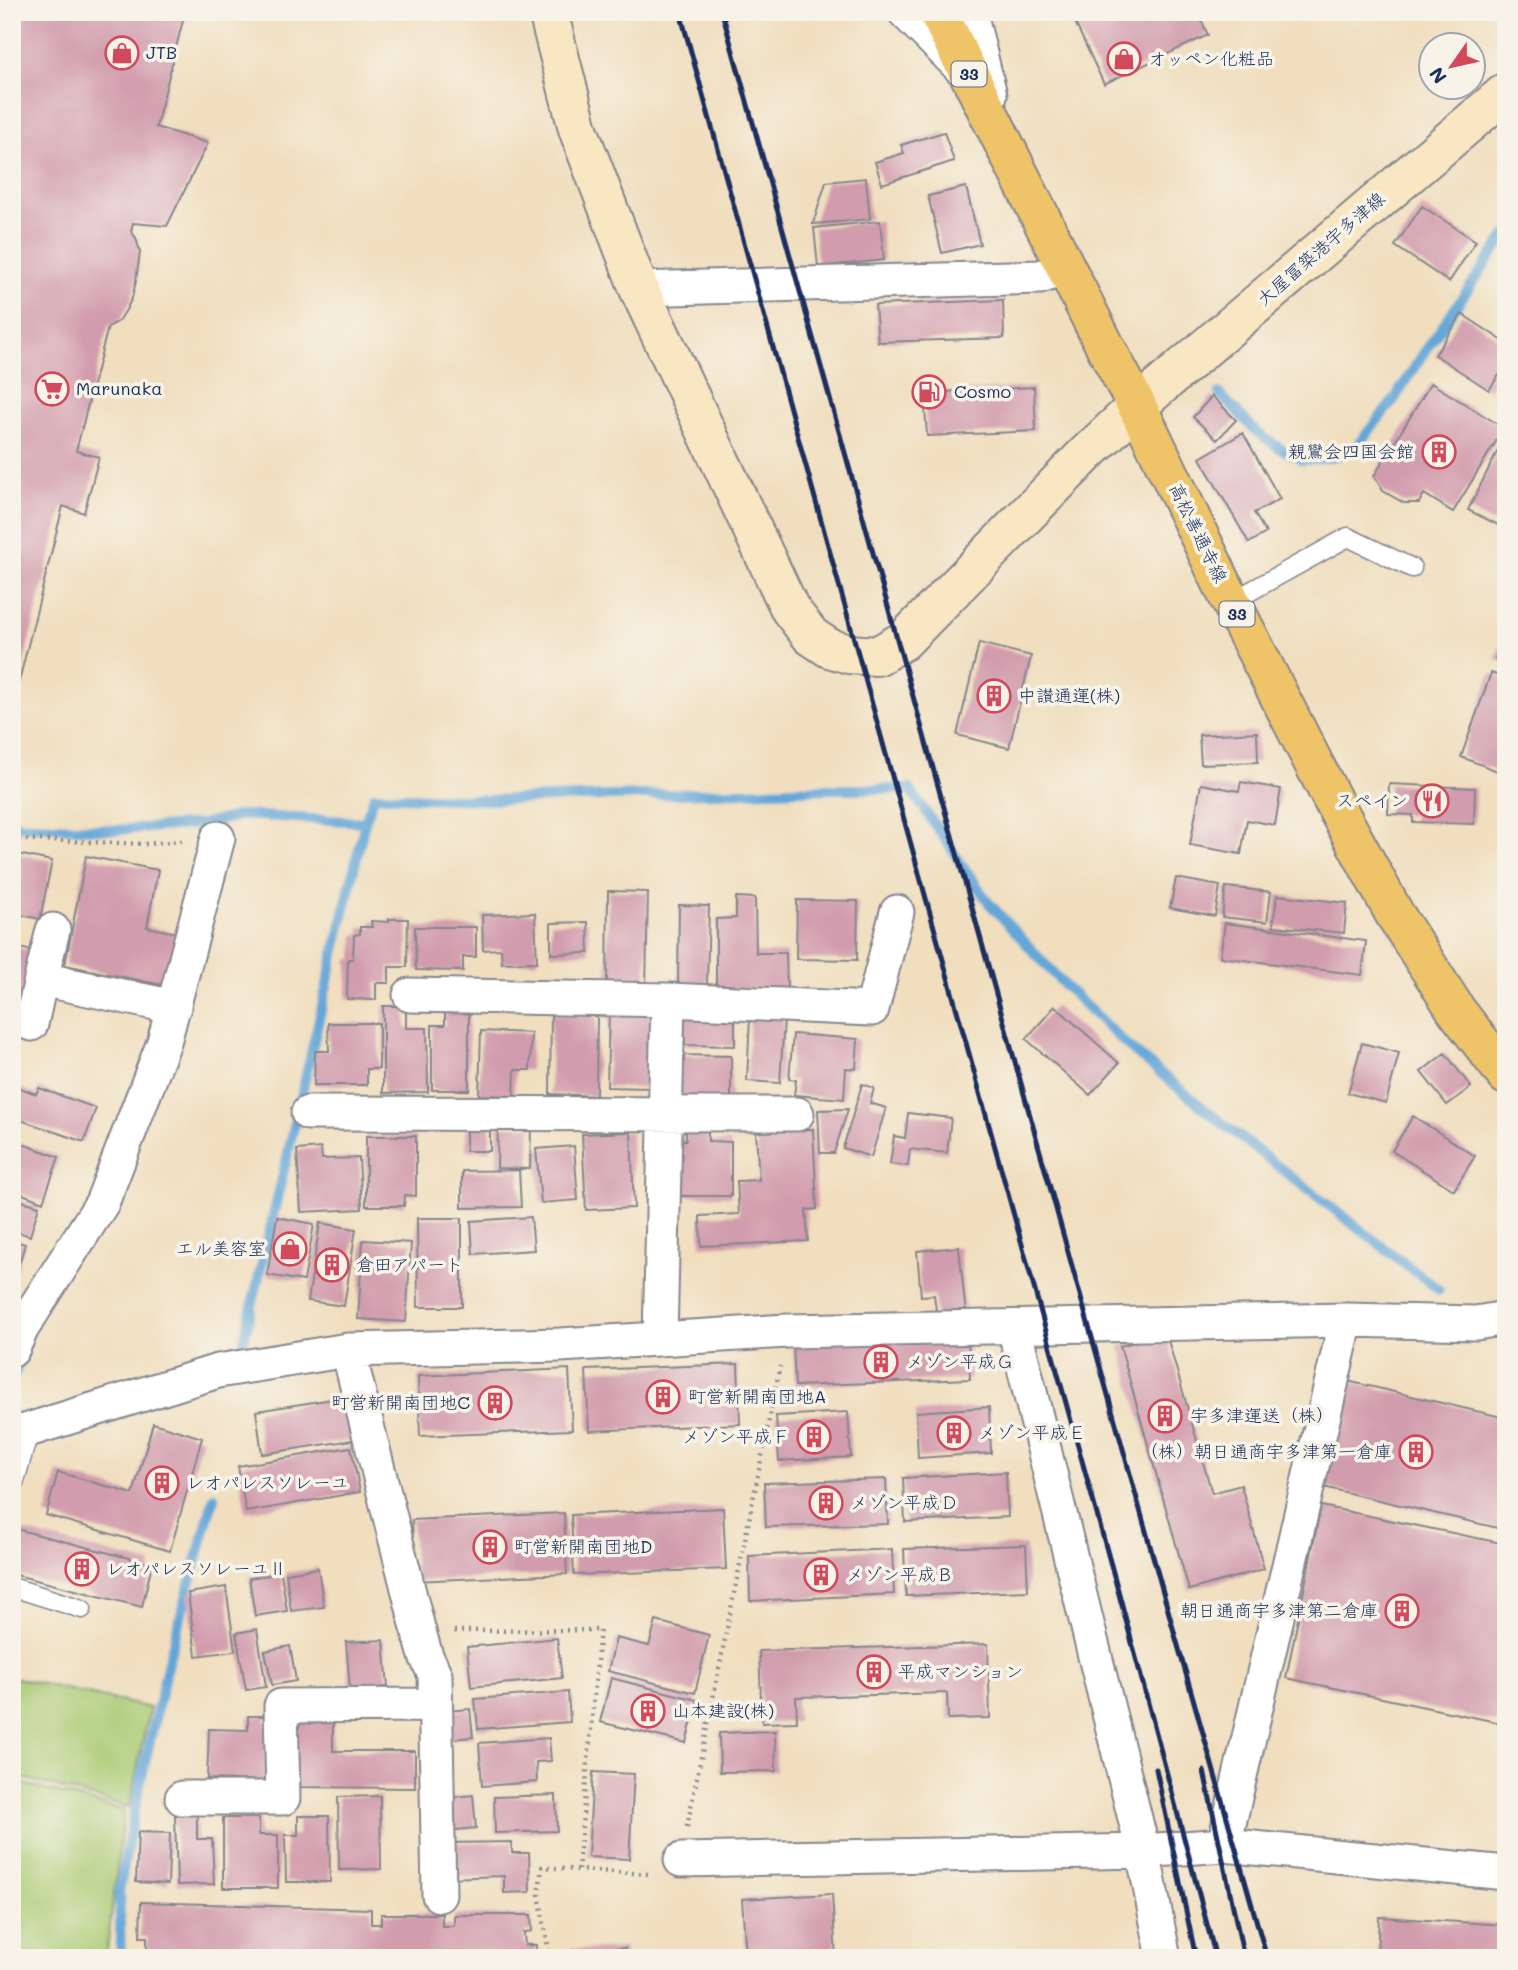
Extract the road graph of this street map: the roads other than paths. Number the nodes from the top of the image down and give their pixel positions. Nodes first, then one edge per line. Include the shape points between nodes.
1 (548, 12) edge
2 (905, 12) edge
3 (938, 12) edge
4 (970, 12) edge
5 (970, 77) junction
6 (1506, 92) edge
7 (1000, 135) junction
8 (1066, 268) junction
9 (639, 289) junction
10 (1136, 406) junction
11 (1412, 568) dead end
12 (1231, 602) junction
13 (218, 838) road end
14 (897, 912) dead end
15 (53, 930) dead end
16 (41, 979) junction
17 (410, 995) dead end
18 (668, 1000) junction
19 (174, 1007) junction
20 (31, 1024) dead end
21 (1506, 1075) edge
22 (308, 1113) dead end
23 (666, 1113) junction
24 (797, 1114) dead end
25 (1506, 1318) edge
26 (1346, 1320) junction
27 (1014, 1327) junction
28 (660, 1339) junction
29 (12, 1350) edge
30 (348, 1350) junction
31 (21, 1432) edge
32 (12, 1491) edge
33 (12, 1587) edge
34 (82, 1609) dead end
35 (435, 1705) junction
36 (182, 1798) dead end
37 (1224, 1845) junction
38 (1143, 1851) junction
39 (681, 1860) road end
40 (1506, 1873) edge
41 (439, 1895) dead end
42 (1164, 1958) edge

1 - 9 street, 大屋冨築港宇多津線 via 578,129
2 - 5 street
3 - 5 main road, 高松善通寺線 / 33
4 - 7 street
5 - 7 main road, 高松善通寺線 / 33
6 - 10 street, 大屋冨築港宇多津線
7 - 8 main road, 高松善通寺線 / 33
8 - 9 street via 1040,277
8 - 10 main road, 高松善通寺線 / 33
9 - 10 street, 大屋冨築港宇多津線 via 790,610 811,636 849,654 877,656 903,641
10 - 12 main road, 高松善通寺線 / 33
11 - 12 lane via 1348,537
12 - 21 main road, 高松善通寺線 / 33 via 1394,913 1456,1010
13 - 19 street
14 - 18 street via 872,1009
15 - 16 street
16 - 19 street
16 - 20 street
17 - 18 street
18 - 23 street
19 - 29 street via 102,1203
22 - 23 street
23 - 24 street
23 - 28 street
25 - 26 street via 1476,1323
26 - 27 street
26 - 37 street
27 - 28 street via 787,1331
27 - 38 street
28 - 30 street
30 - 31 street via 218,1371
30 - 35 street via 419,1632 435,1675
31 - 32 lane
33 - 34 lane
35 - 36 street via 281,1706 283,1798
35 - 41 street
37 - 38 street
37 - 40 street
38 - 39 street
38 - 42 street

